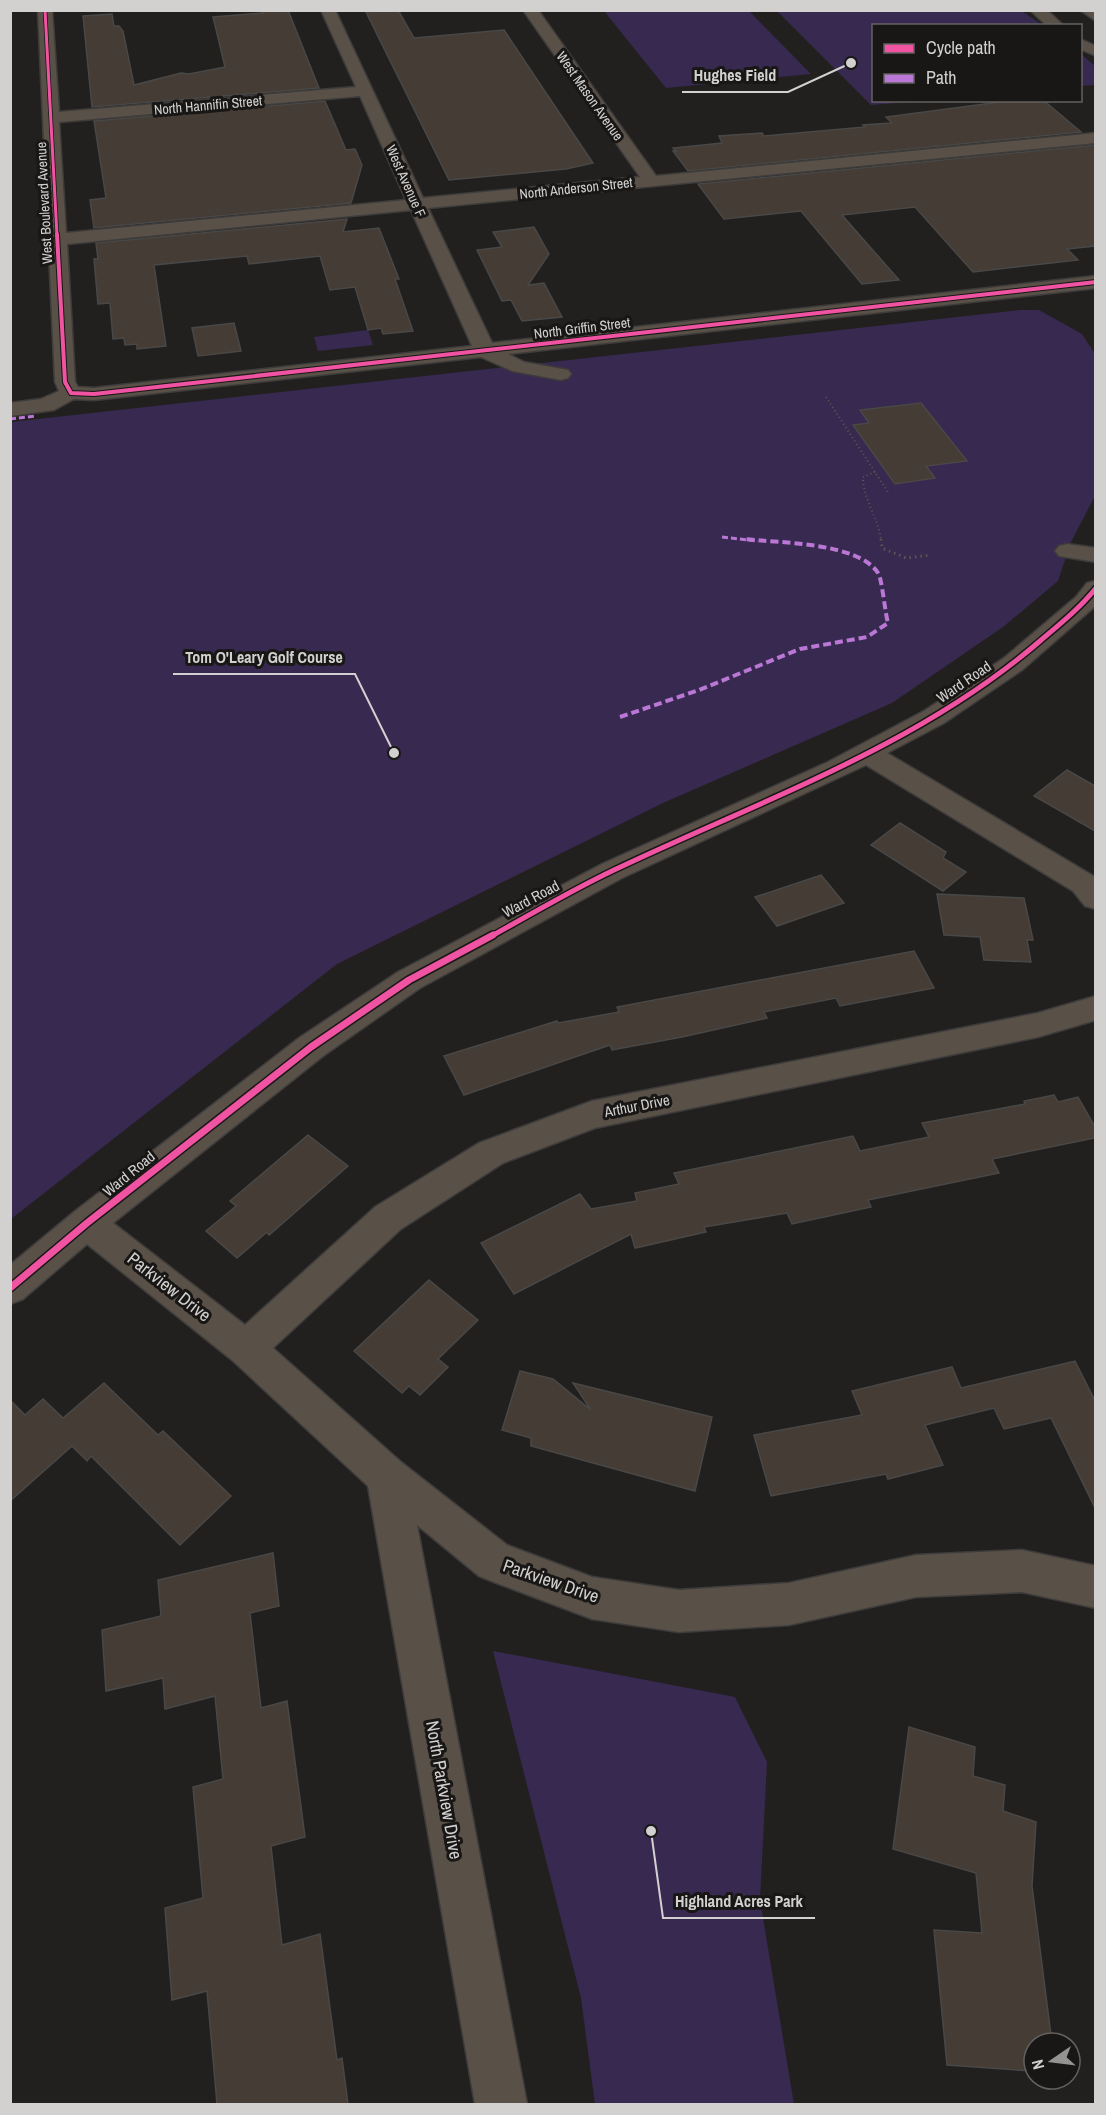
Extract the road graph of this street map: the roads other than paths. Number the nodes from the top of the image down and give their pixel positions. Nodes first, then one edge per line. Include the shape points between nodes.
1 (45, 10) edge
2 (328, 10) edge
3 (530, 10) edge
4 (1036, 10) edge
5 (1087, 10) edge
6 (1095, 16) edge
7 (1054, 24) edge
8 (1082, 44) edge
9 (1095, 52) edge
10 (366, 91) junction
11 (51, 118) junction
12 (1095, 138) edge
13 (651, 181) junction
14 (417, 204) junction
15 (57, 239) junction
16 (1095, 282) edge
17 (485, 351) junction
18 (561, 374) dead end
19 (70, 393) junction
20 (10, 410) edge
21 (1067, 551) dead end
22 (1095, 555) edge
23 (1095, 588) edge
24 (866, 753) junction
25 (1095, 898) edge
26 (1095, 1008) edge
27 (87, 1223) junction
28 (10, 1288) edge
29 (246, 1348) junction
30 (387, 1476) junction
31 (1095, 1587) edge
32 (501, 2104) edge

1 - 11 street, West Boulevard Avenue
2 - 10 street, West Avenue F
3 - 13 street, West Mason Avenue
4 - 7 street
5 - 6 street
8 - 9 street
10 - 11 street, North Hannifin Street
10 - 14 street, West Avenue F
11 - 15 street, West Boulevard Avenue
12 - 13 street, North Anderson Street
13 - 14 street, North Anderson Street
14 - 15 street, North Anderson Street
14 - 17 street, West Avenue F
15 - 19 street, West Boulevard Avenue via 65,382
16 - 17 street, North Griffin Street
17 - 18 street via 519,367
17 - 19 street, North Griffin Street via 94,394
19 - 20 street via 46,405
21 - 22 street
23 - 24 street, Ward Road via 1085,602 1013,664 934,717
24 - 25 street via 1084,884
24 - 27 street, Ward Road via 612,871 409,980 311,1047
26 - 29 street, Arthur Drive via 1038,1025 592,1115 491,1153 387,1218
27 - 28 street, Ward Road
27 - 29 street, Parkview Drive
29 - 30 street, Parkview Drive
30 - 31 street, Parkview Drive via 494,1561 592,1598 679,1611 789,1604 916,1576 1022,1571
30 - 32 street, North Parkview Drive

